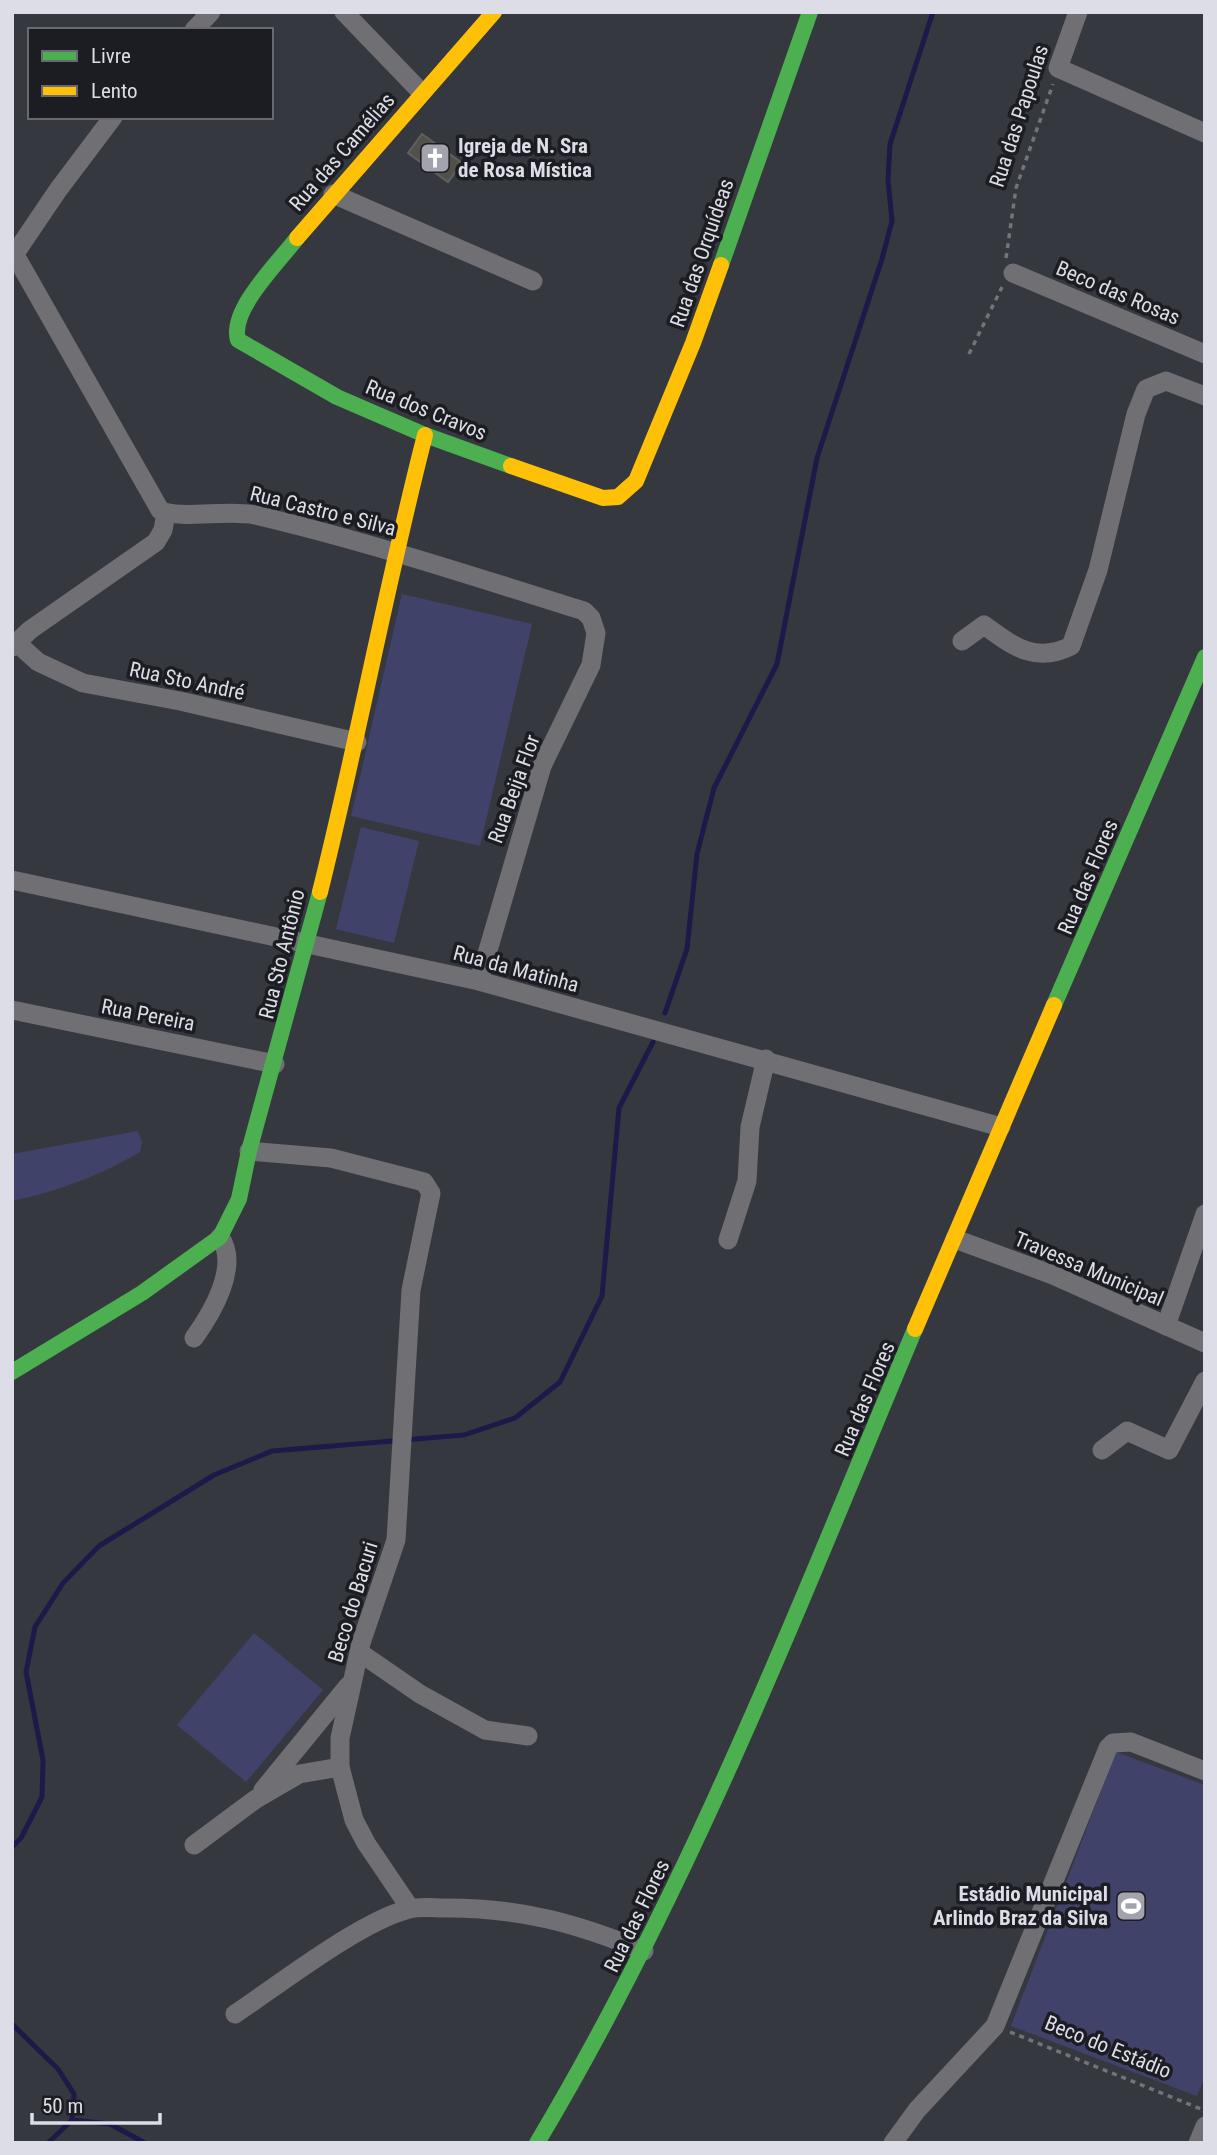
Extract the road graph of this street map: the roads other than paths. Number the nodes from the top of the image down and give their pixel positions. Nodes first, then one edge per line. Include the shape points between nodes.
1 (211, 12) edge
2 (344, 12) edge
3 (494, 12) edge
4 (810, 12) edge
5 (1078, 12) edge
6 (196, 28) edge
7 (421, 92) junction
8 (111, 119) edge
9 (1205, 133) edge
10 (333, 194) junction
11 (14, 257) edge
12 (1007, 271) road end
13 (533, 281) dead end
14 (235, 330) joint
15 (1205, 354) edge
16 (1205, 396) edge
17 (425, 435) junction
18 (618, 497) joint
19 (166, 513) junction
20 (394, 552) junction
21 (591, 618) joint
22 (962, 641) dead end
23 (15, 645) edge
24 (1205, 657) edge
25 (357, 742) junction
26 (12, 880) edge
27 (307, 943) junction
28 (480, 981) junction
29 (12, 1010) edge
30 (766, 1059) junction
31 (275, 1064) junction
32 (1001, 1126) junction
33 (249, 1152) junction
34 (1205, 1214) edge
35 (220, 1237) junction
36 (956, 1239) junction
37 (728, 1240) dead end
38 (1166, 1326) junction
39 (194, 1338) dead end
40 (1205, 1343) edge
41 (12, 1372) edge
42 (1205, 1381) edge
43 (1102, 1450) dead end
44 (359, 1652) junction
45 (352, 1682) junction
46 (528, 1736) dead end
47 (340, 1767) junction
48 (1205, 1771) edge
49 (256, 1799) junction
50 (194, 1845) dead end
51 (410, 1908) junction
52 (644, 1951) junction
53 (235, 2014) dead end
54 (1205, 2126) edge
55 (537, 2143) edge
56 (893, 2143) edge
57 (1198, 2143) edge

1 - 6 street
2 - 7 street
3 - 7 street, Rua das Camélias
4 - 18 street, Rua das Orquídeas via 693,343 636,481
5 - 9 street, Rua das Papoulas via 1058,68
7 - 10 street, Rua das Camélias
8 - 11 street
10 - 13 street
10 - 14 street, Rua das Camélias via 243,307
11 - 19 street via 151,498
12 - 15 street, Beco das Rosas
14 - 17 street, Rua dos Cravos via 238,341 247,348 337,397
16 - 22 street via 1166,381 1146,389 1097,570 1071,646 1054,654 1017,649 984,625
17 - 18 street, Rua dos Cravos via 590,494
17 - 20 street, Rua Sto Antônio
19 - 20 street, Rua Castro e Silva via 251,514
19 - 23 street via 156,542
20 - 21 street, Rua Castro e Silva via 583,611
20 - 25 street, Rua Sto Antônio
21 - 28 street, Rua Beija Flor via 597,639 591,665 542,766
23 - 25 street, Rua Sto André via 38,662 83,683
24 - 32 street, Rua das Flores
25 - 27 street, Rua Sto Antônio
26 - 27 street, Rua da Matinha
27 - 28 street, Rua da Matinha
27 - 31 street, Rua Sto Antônio
28 - 30 street, Rua da Matinha
29 - 31 street, Rua Pereira
30 - 32 street, Rua da Matinha
30 - 37 street via 750,1127 747,1181
31 - 33 street, Rua Sto Antônio
32 - 36 street, Rua das Flores
33 - 35 street, Rua Sto Antônio via 240,1199
33 - 44 street, Beco do Bacuri via 331,1158 429,1187 431,1200 411,1290 396,1540
34 - 38 street
35 - 39 street via 226,1246 223,1286
35 - 41 street, Rua Sto Antônio via 142,1293
36 - 38 street, Travessa Municipal via 1053,1275
36 - 52 street, Rua das Flores via 759,1703
38 - 40 street, Travessa Municipal
42 - 43 street via 1170,1450 1127,1431
44 - 45 street, Beco do Bacuri
44 - 46 street via 420,1694 485,1730
45 - 47 street, Beco do Bacuri via 340,1738
45 - 49 street
47 - 49 street via 299,1774
47 - 51 street, Beco do Bacuri via 354,1819
48 - 56 street via 1131,1742 1113,1743 1108,1748 995,2026 917,2110
49 - 50 street
51 - 52 street via 477,1908 540,1916 585,1926
51 - 53 street via 337,1946
52 - 55 street, Rua das Flores
54 - 57 street

